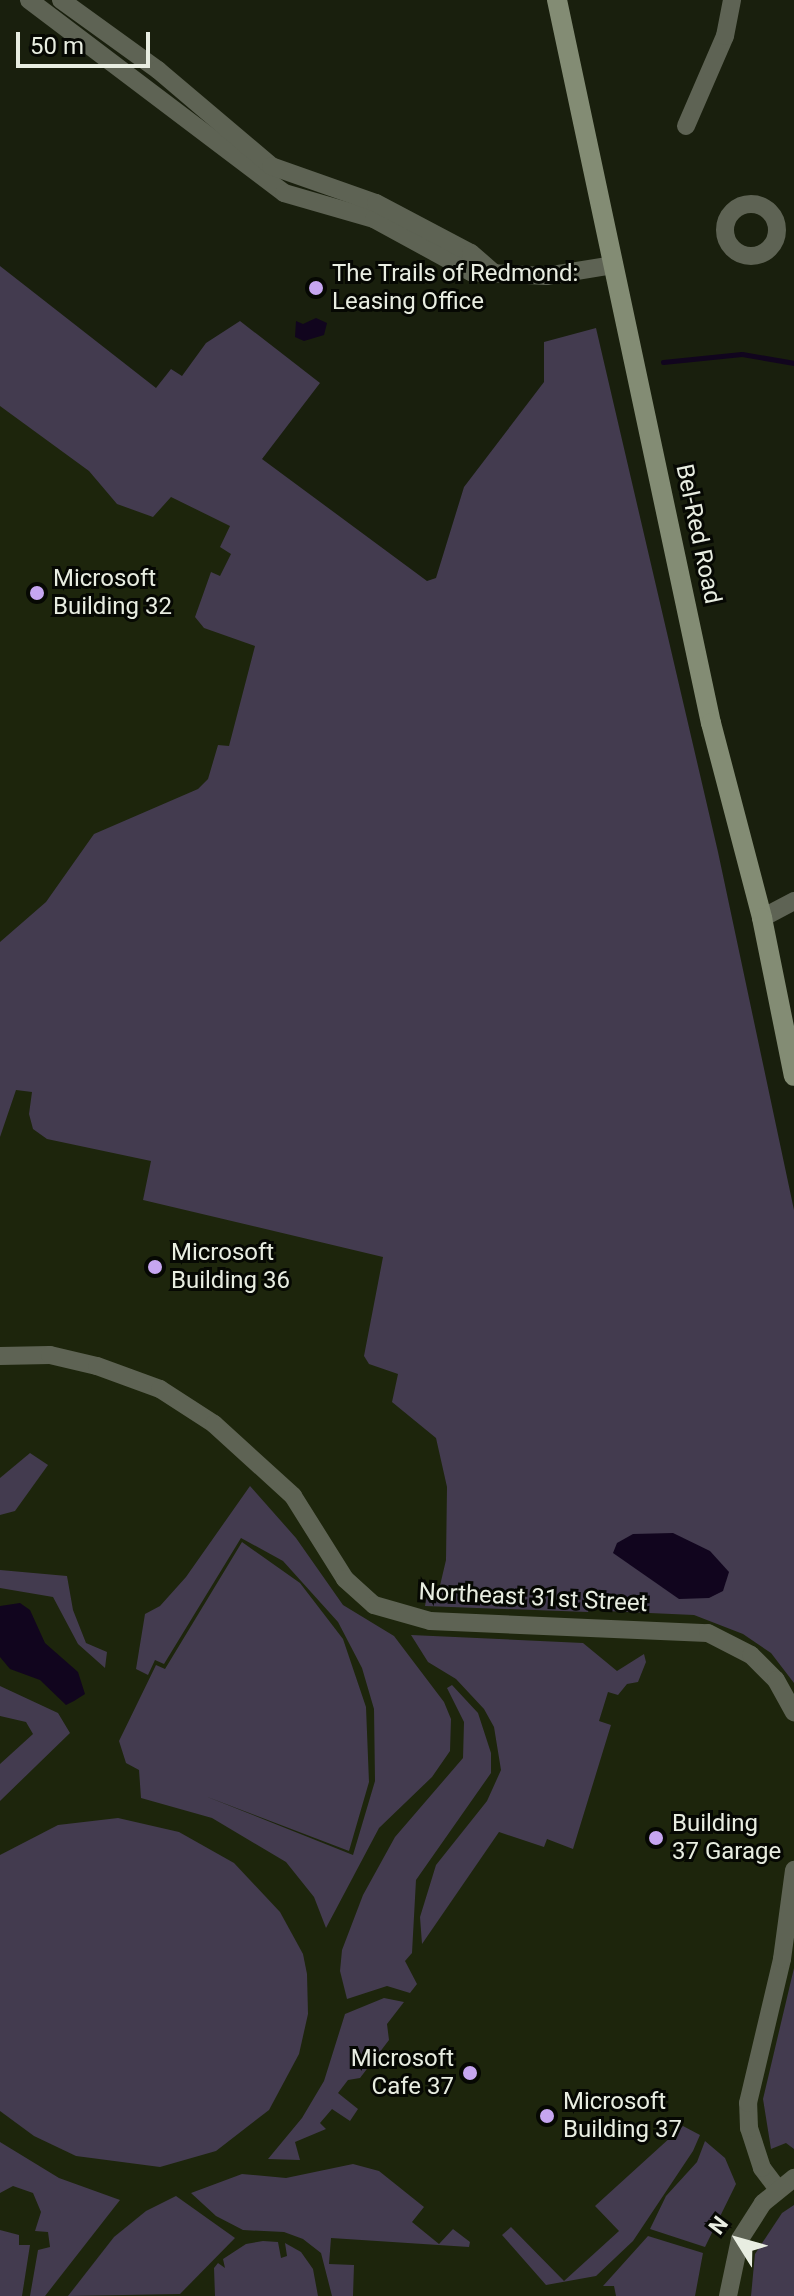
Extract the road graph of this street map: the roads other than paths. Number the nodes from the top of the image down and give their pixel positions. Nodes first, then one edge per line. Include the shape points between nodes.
1 (29, 0) edge
2 (61, 0) edge
3 (557, 0) edge
4 (732, 0) edge
5 (158, 70) junction
6 (147, 86) junction
7 (686, 126) dead end
8 (288, 185) junction
9 (775, 239) dead end
10 (794, 246) edge
11 (614, 265) junction
12 (794, 901) edge
13 (762, 918) junction
14 (794, 1076) edge
15 (0, 1356) edge
16 (794, 1712) edge
17 (794, 1870) edge
18 (794, 2178) edge
19 (777, 2188) junction
20 (728, 2296) edge

1 - 6 street
2 - 5 street
3 - 11 main road, Bel-Red Road
4 - 7 street via 725,36
5 - 6 street
5 - 8 street
6 - 8 street via 262,181
8 - 11 street via 375,211 471,272 546,276
9 - 10 street
11 - 13 main road, Bel-Red Road via 711,723
12 - 13 street
13 - 14 main road, Bel-Red Road
15 - 16 street, Northeast 31st Street via 50,1355 160,1389 214,1424 293,1496 345,1579 364,1599 400,1615 463,1623 694,1629 722,1638 770,1673
17 - 19 street via 782,1959 748,2103 749,2128 762,2168
18 - 19 street
19 - 20 street via 740,2239

